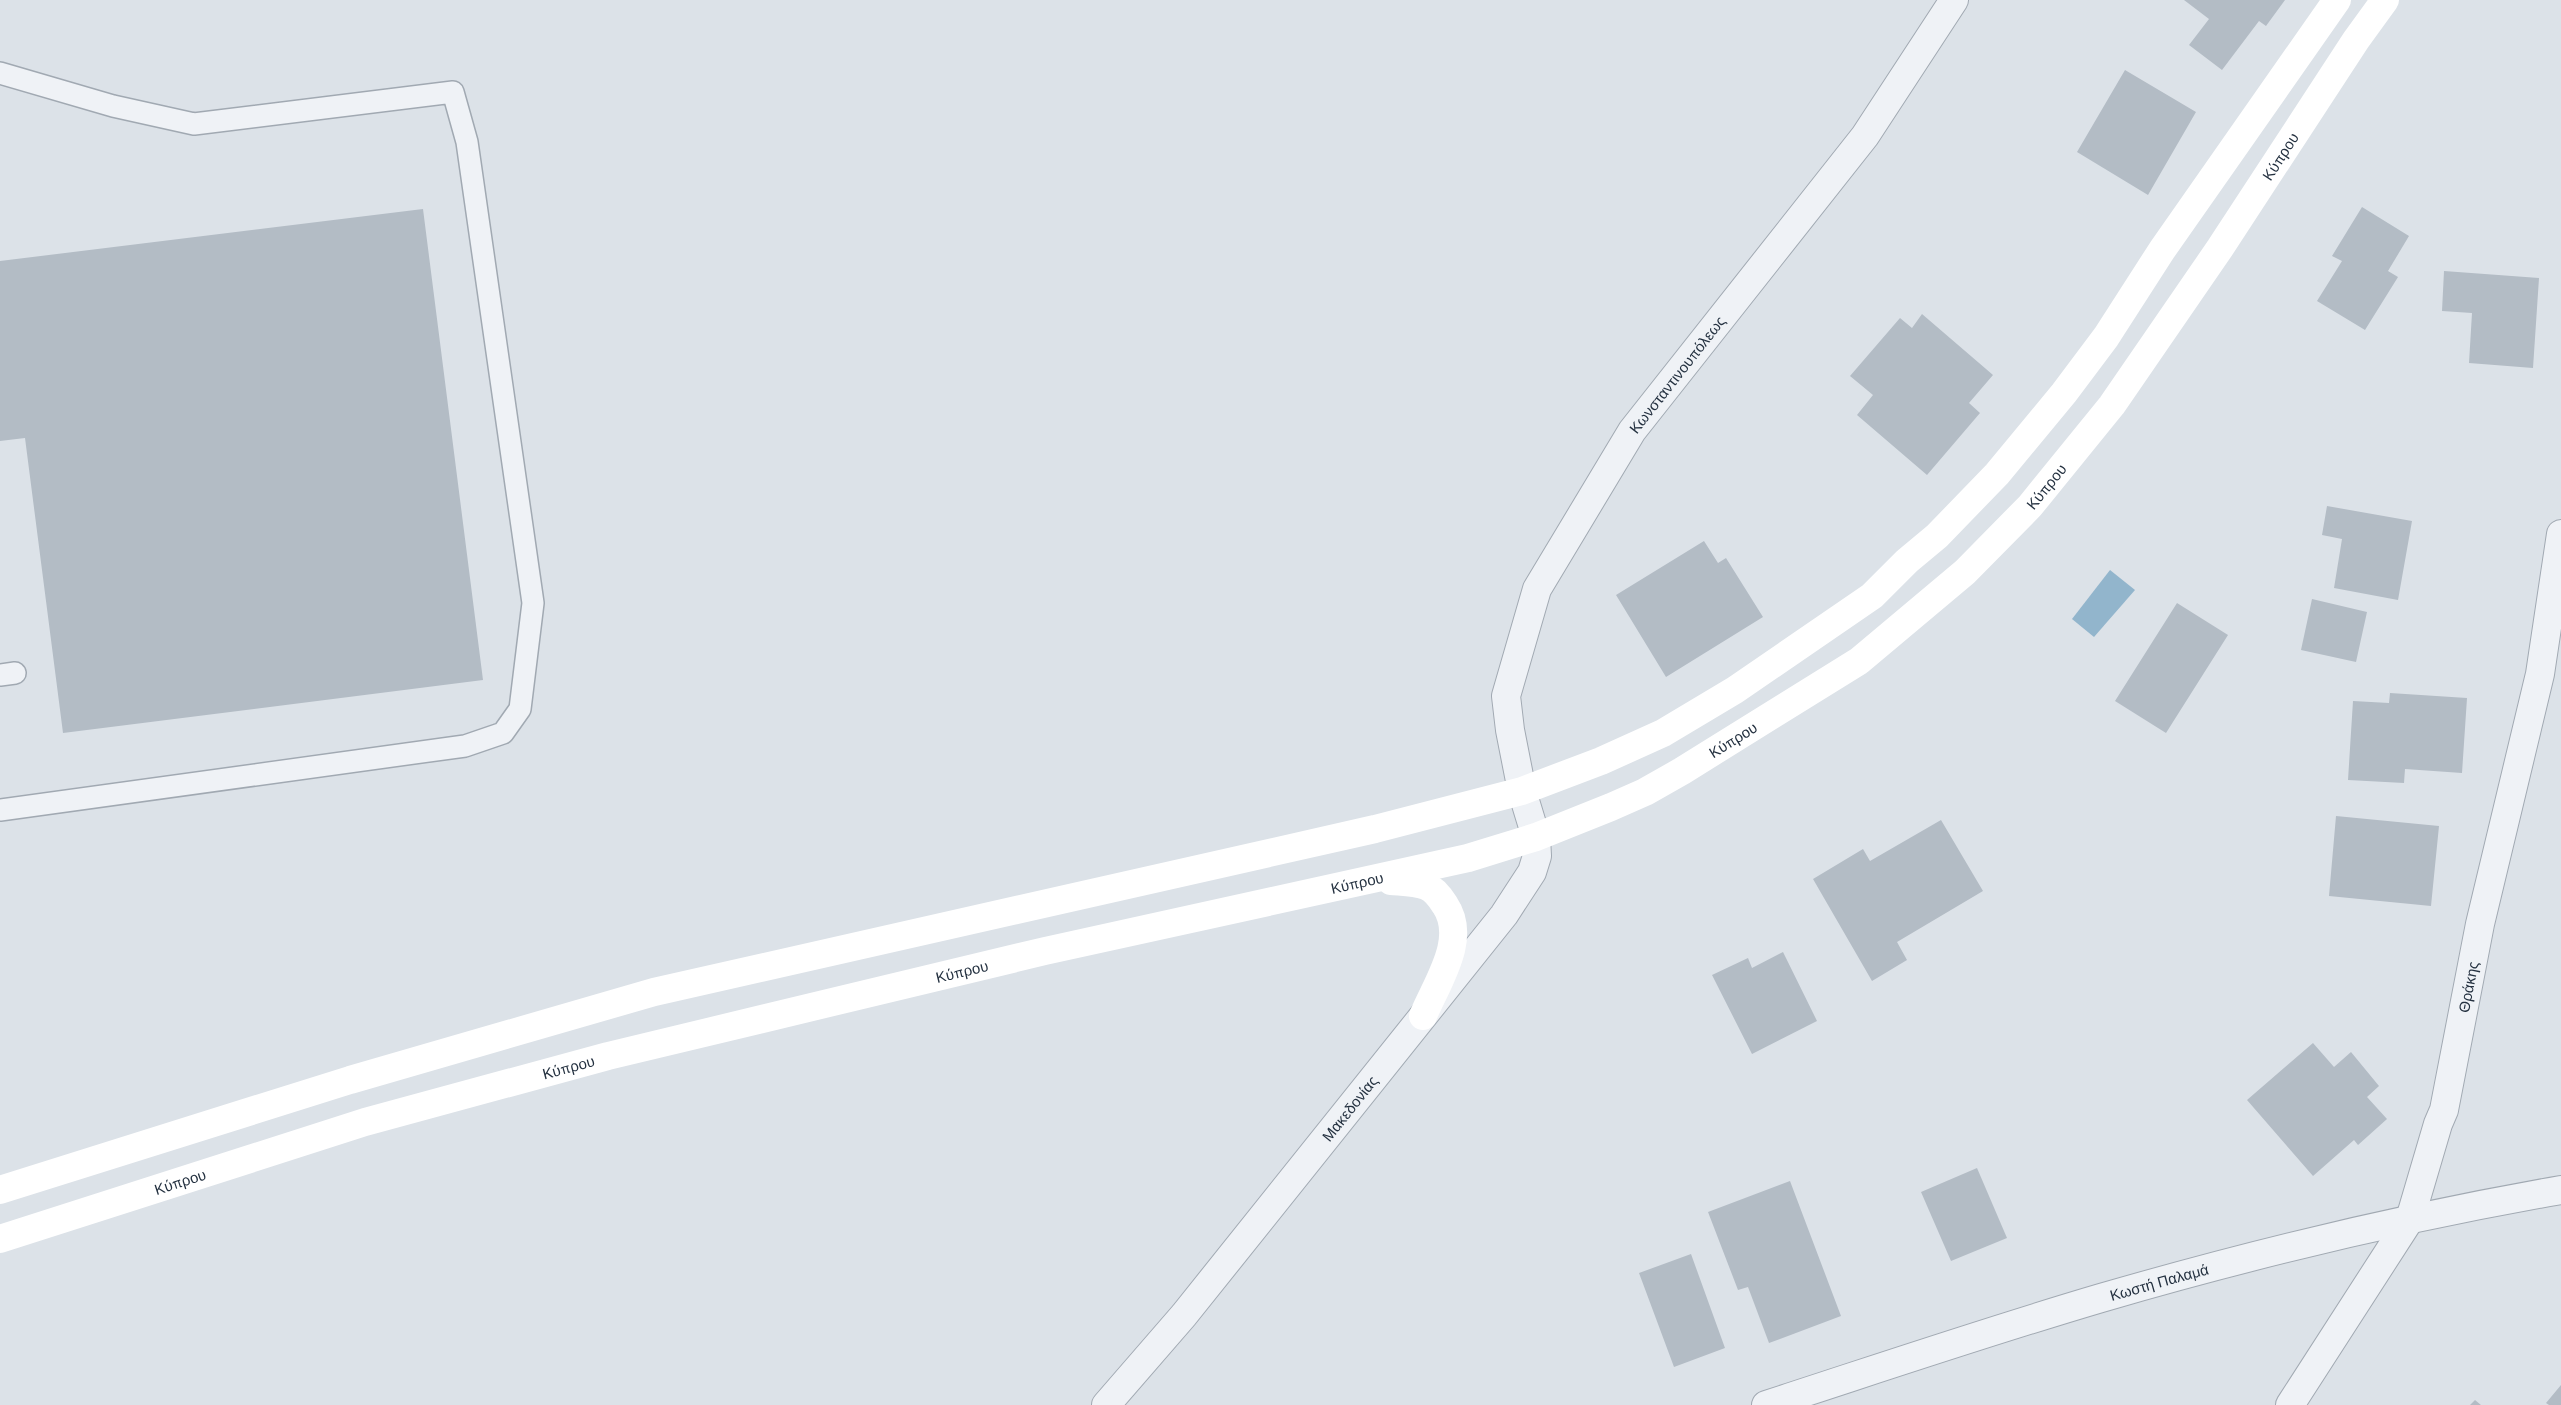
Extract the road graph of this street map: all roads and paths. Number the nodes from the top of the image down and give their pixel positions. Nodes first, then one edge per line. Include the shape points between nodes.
1 (1954, 0) edge
2 (2337, 0) edge
3 (2385, 0) edge
4 (0, 73) edge
5 (2561, 534) edge
6 (2551, 670) edge
7 (1522, 791) junction
8 (0, 810) edge
9 (1536, 837) junction
10 (1378, 879) junction
11 (1423, 1016) junction
12 (0, 1190) edge
13 (2561, 1190) edge
14 (2410, 1220) junction
15 (0, 1239) edge
16 (1106, 1405) edge
17 (1766, 1405) edge
18 (2290, 1405) edge

1 - 7 street, Κωνσταντινουπόλεως via 1865,136 1632,431 1538,589 1506,696
2 - 7 main road via 2070,385 1997,474 1937,536 1872,596 1836,623 1699,713 1632,748
3 - 9 main road, Κύπρου via 2135,374 2088,436 2004,535 1859,661 1645,792
4 - 8 lane via 112,106 194,124 453,92 467,142 533,603 520,708 503,734 465,746
5 - 6 street, Θράκης
6 - 14 street, Θράκης via 2480,924 2444,1110
7 - 9 street, Μακεδονίας
7 - 12 main road via 1375,829 654,992 350,1080
9 - 10 main road, Κύπρου via 1468,858
9 - 11 street, Μακεδονίας via 1537,856 1525,885
10 - 11 main road via 1426,886 1438,895 1453,919 1452,947
10 - 15 main road, Κύπρου via 1045,951 617,1053 365,1122
11 - 16 street, Μακεδονίας via 1184,1315
13 - 14 street, Κωστή Παλαμά
14 - 17 street, Κωστή Παλαμά via 2101,1298
14 - 18 street, Θράκης

